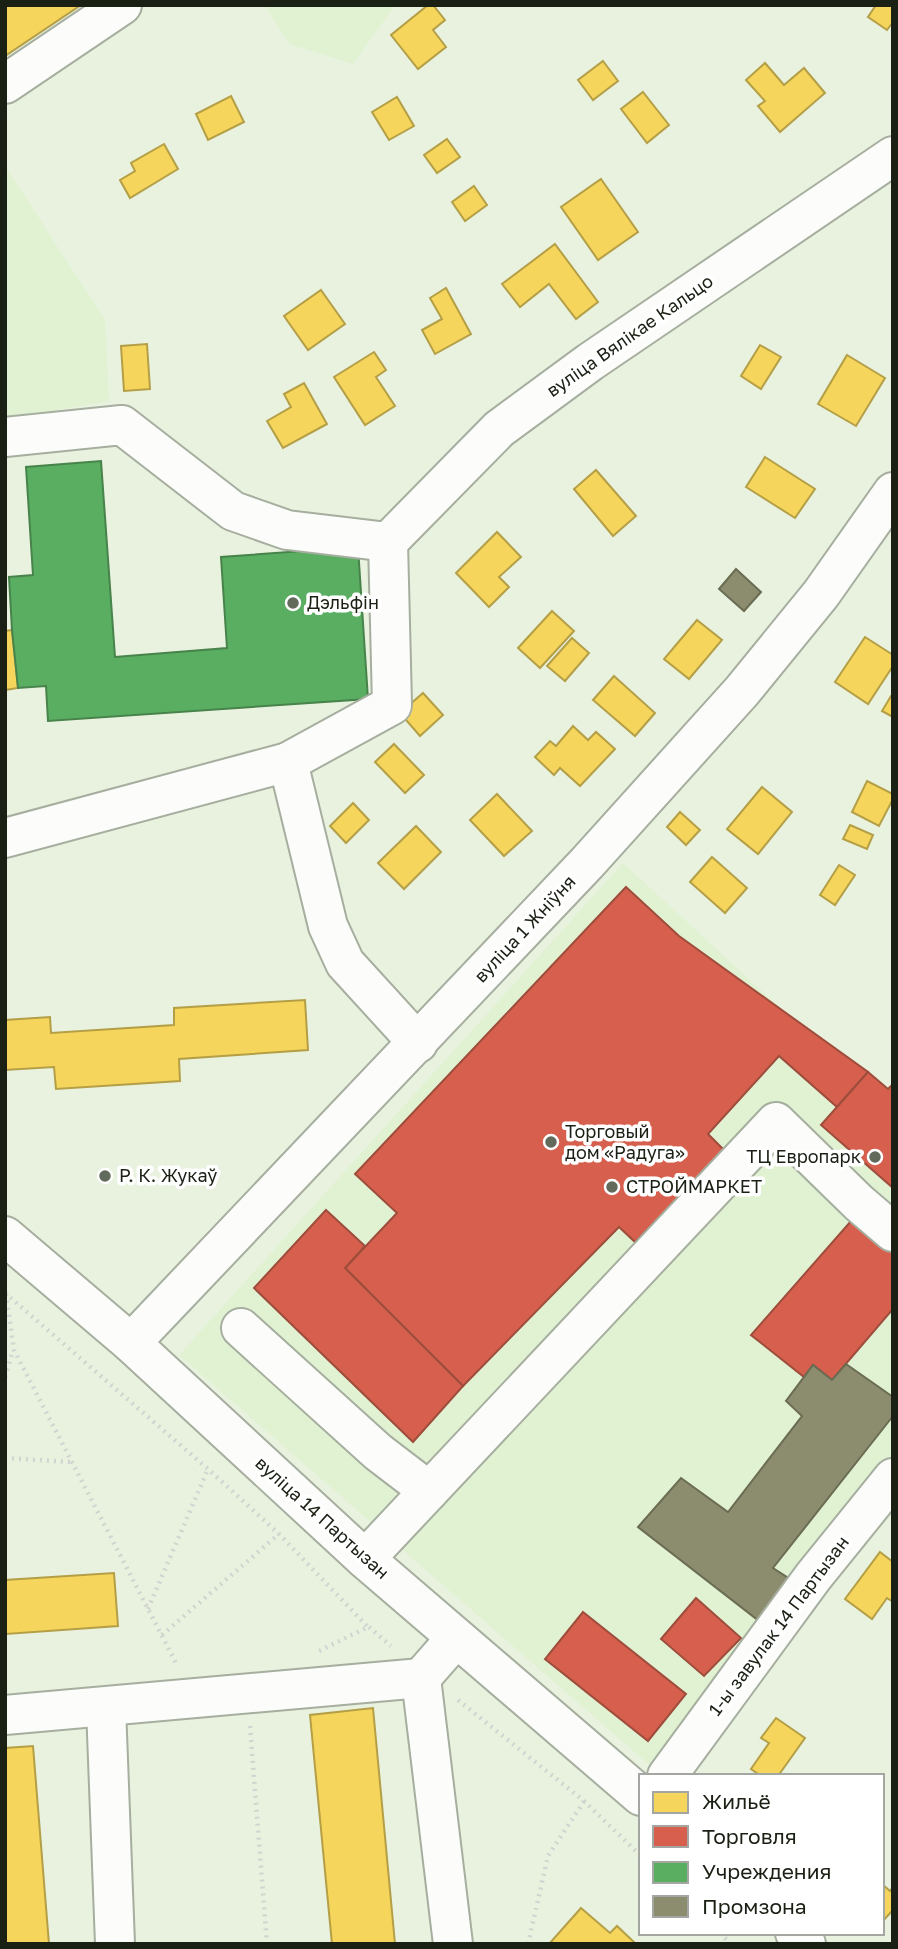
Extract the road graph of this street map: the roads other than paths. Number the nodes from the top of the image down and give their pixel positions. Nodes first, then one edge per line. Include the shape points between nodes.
1 (122, 5) edge
2 (5, 84) edge
3 (893, 156) edge
4 (5, 438) edge
5 (893, 492) edge
6 (388, 542) junction
7 (288, 761) junction
8 (5, 838) edge
9 (418, 1042) junction
10 (893, 1232) edge
11 (5, 1236) edge
12 (241, 1328) dead end
13 (131, 1343) junction
14 (893, 1478) edge
15 (429, 1492) junction
16 (365, 1559) junction
17 (456, 1638) junction
18 (422, 1676) junction
19 (106, 1707) junction
20 (5, 1715) edge
21 (668, 1774) edge
22 (639, 1794) edge
23 (115, 1944) edge
24 (453, 1944) edge

1 - 2 street
3 - 6 street, вуліца Вялікае Кальцо via 499,429
4 - 6 street via 122,425 233,511 287,530
5 - 9 street, вуліца 1 Жніўня via 821,594 742,691
6 - 7 street via 391,705
7 - 8 street
7 - 9 street via 328,926 345,963
9 - 13 street, вуліца 1 Жніўня
10 - 15 street via 776,1122
11 - 13 street, вуліца 14 Партызан
12 - 15 street
13 - 16 street, вуліца 14 Партызан
14 - 21 street, 1-ы завулак 14 Партызан via 813,1577
15 - 16 street
16 - 17 street, вуліца 14 Партызан
17 - 18 street
17 - 22 street, вуліца 14 Партызан
18 - 19 street
18 - 24 street
19 - 20 street
19 - 23 street

